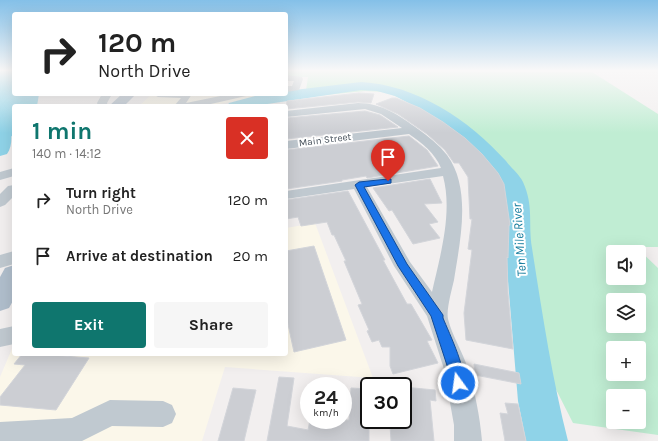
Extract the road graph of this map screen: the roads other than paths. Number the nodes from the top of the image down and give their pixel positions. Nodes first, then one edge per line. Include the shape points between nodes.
1 (128, 96) edge
2 (233, 96) edge
3 (118, 104) edge
4 (197, 104) edge
5 (288, 114) edge
6 (412, 130) junction
7 (288, 145) edge
8 (449, 171) junction
9 (12, 173) edge
10 (0, 176) edge
11 (359, 185) junction
12 (9, 189) edge
13 (288, 196) edge
14 (0, 202) edge
15 (12, 258) edge
16 (0, 262) edge
17 (437, 315) junction
18 (12, 336) edge
19 (0, 338) edge
20 (163, 414) dead end
21 (0, 435) edge
22 (468, 441) edge

1 - 3 main road
2 - 4 street
5 - 6 street via 364,106 378,108 394,116
6 - 7 street, Main Street
6 - 8 street via 432,146
8 - 11 street
8 - 17 street via 454,200 450,246
9 - 10 street
11 - 13 street
11 - 17 street via 403,266
12 - 14 street
15 - 16 street
17 - 22 street via 456,369
18 - 19 street
20 - 21 street via 110,413 74,431

